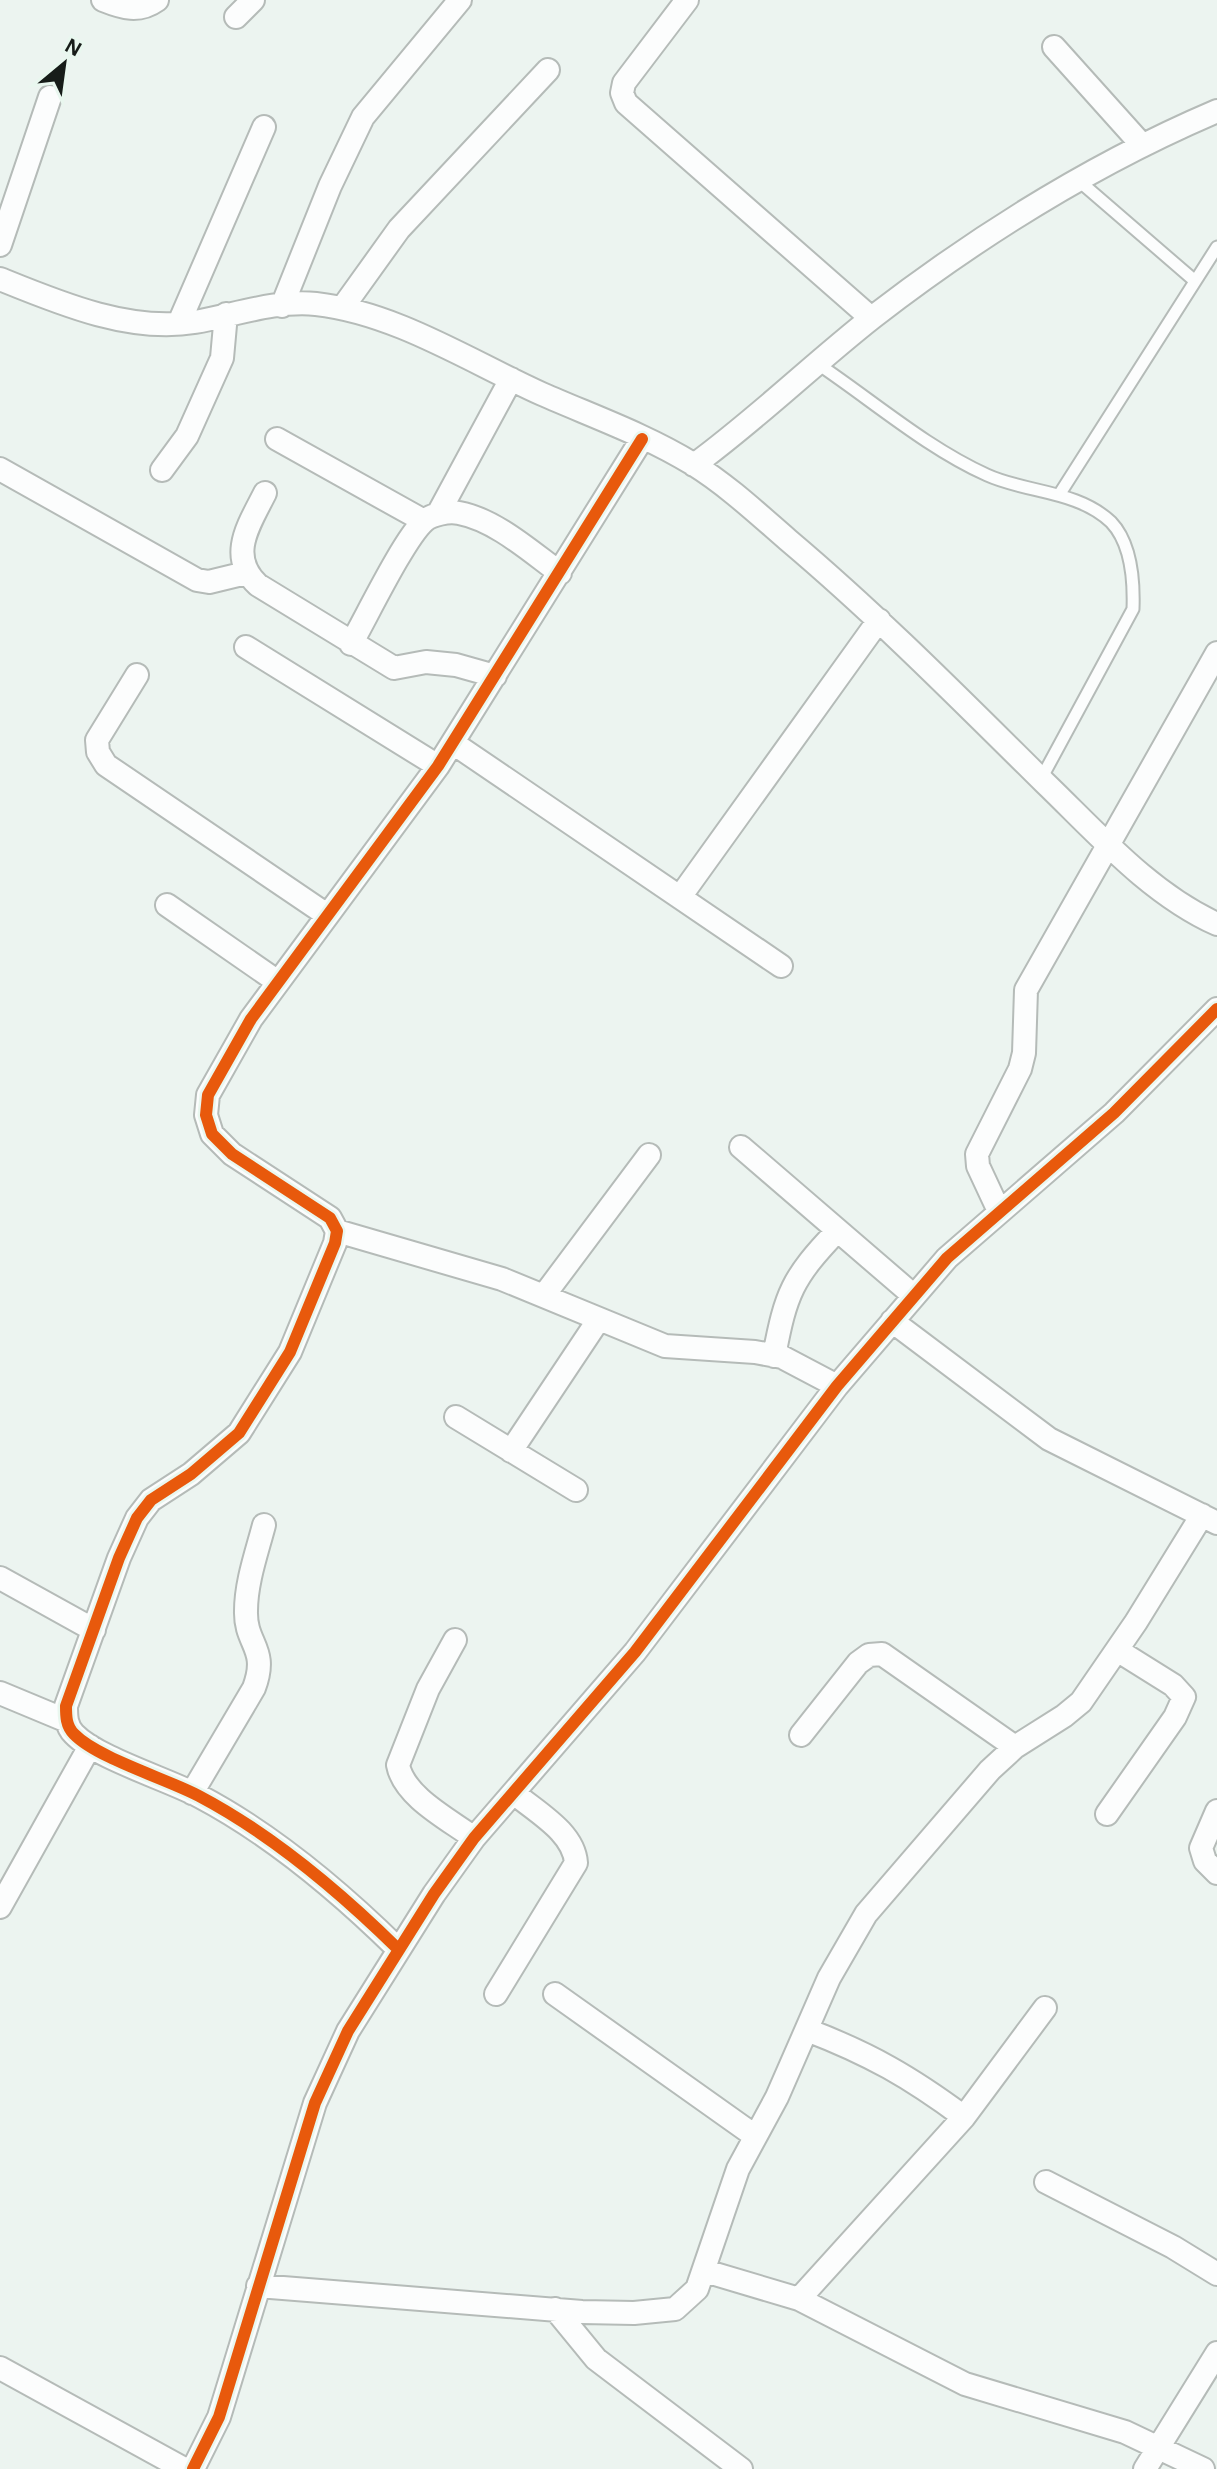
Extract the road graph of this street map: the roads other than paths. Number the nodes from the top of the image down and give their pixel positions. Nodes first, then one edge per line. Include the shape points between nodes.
1 (103, 0) edge
2 (157, 0) edge
3 (253, 0) edge
4 (460, 0) edge
5 (687, 0) edge
6 (236, 17) dead end
7 (1054, 47) dead end
8 (548, 70) dead end
9 (50, 97) dead end
10 (1217, 111) edge
11 (264, 127) dead end
12 (1142, 145) junction
13 (1077, 180) junction
14 (0, 245) edge
15 (1217, 247) edge
16 (0, 279) edge
17 (1195, 281) junction
18 (282, 306) junction
19 (343, 307) junction
20 (226, 314) junction
21 (871, 318) junction
22 (179, 323) junction
23 (818, 364) junction
24 (511, 379) junction
25 (277, 439) dead end
26 (642, 439) junction
27 (694, 465) junction
28 (0, 469) edge
29 (162, 470) dead end
30 (265, 493) dead end
31 (1059, 495) junction
32 (431, 517) junction
33 (246, 573) junction
34 (560, 573) junction
35 (879, 620) junction
36 (351, 644) junction
37 (246, 647) dead end
38 (1217, 653) edge
39 (137, 675) dead end
40 (495, 676) junction
41 (453, 743) junction
42 (438, 766) junction
43 (1041, 779) junction
44 (1110, 847) junction
45 (680, 897) junction
46 (167, 905) dead end
47 (327, 915) junction
48 (1217, 924) edge
49 (781, 966) dead end
50 (278, 982) junction
51 (1217, 1009) edge
52 (741, 1147) dead end
53 (649, 1155) dead end
54 (999, 1211) junction
55 (337, 1231) junction
56 (837, 1231) junction
57 (545, 1294) junction
58 (914, 1296) junction
59 (599, 1319) junction
60 (892, 1321) junction
61 (774, 1356) junction
62 (837, 1386) junction
63 (456, 1417) dead end
64 (511, 1451) junction
65 (576, 1490) dead end
66 (1210, 1519) edge
67 (264, 1525) dead end
68 (0, 1578) edge
69 (94, 1630) junction
70 (455, 1640) dead end
71 (1117, 1650) junction
72 (0, 1693) edge
73 (65, 1720) junction
74 (801, 1735) dead end
75 (90, 1746) junction
76 (1015, 1747) junction
77 (192, 1793) junction
78 (514, 1793) junction
79 (1217, 1811) edge
80 (1107, 1814) dead end
81 (474, 1838) junction
82 (1217, 1873) edge
83 (0, 1907) edge
84 (398, 1949) junction
85 (496, 1994) dead end
86 (555, 1994) dead end
87 (1045, 2008) dead end
88 (807, 2030) junction
89 (964, 2117) junction
90 (755, 2136) junction
91 (1046, 2182) dead end
92 (705, 2271) junction
93 (1217, 2274) edge
94 (258, 2286) junction
95 (799, 2299) junction
96 (555, 2309) junction
97 (1217, 2353) edge
98 (0, 2368) edge
99 (1157, 2446) junction
100 (184, 2469) edge
101 (193, 2469) edge
102 (741, 2469) edge
103 (1145, 2469) edge
104 (1203, 2469) edge

1 - 2 street via 133,9
3 - 6 street
4 - 18 street via 363,117
5 - 21 street via 624,83 626,103
7 - 12 street
8 - 19 street via 399,229
9 - 14 street
10 - 12 street
11 - 22 street
12 - 13 street
13 - 17 lane
13 - 21 street
15 - 17 lane
16 - 22 street via 98,313
17 - 31 lane
18 - 19 street
18 - 20 street
19 - 24 street
20 - 22 street
20 - 29 street via 222,358 187,436
21 - 23 street
23 - 27 street
23 - 31 lane via 959,461 1007,483
24 - 26 street
24 - 32 street
25 - 32 street
26 - 27 street
26 - 34 street
27 - 35 street
28 - 33 street via 197,580
30 - 33 street via 241,547
31 - 43 lane via 1108,520 1118,531 1134,589 1133,609
32 - 34 street via 458,513 481,521
32 - 36 street
33 - 36 street
34 - 40 street
35 - 43 street
35 - 45 street
36 - 40 street via 394,668 426,662
37 - 42 street
38 - 44 street
39 - 47 street via 97,740 106,765
40 - 41 street
41 - 42 street
41 - 45 street
42 - 47 street
43 - 44 street
44 - 48 street via 1174,899
44 - 54 street via 1026,990 1022,1061 977,1154
45 - 49 street
46 - 50 street
47 - 50 street
50 - 55 street via 219,1073 208,1095 206,1115 212,1134 232,1154 316,1206
51 - 54 street via 1151,1079
52 - 56 street
53 - 57 street
54 - 58 street
55 - 57 street
55 - 69 street via 309,1312 263,1399 228,1443 151,1500 137,1518
56 - 58 street
56 - 61 street via 791,1285
57 - 59 street
58 - 60 street
59 - 61 street via 665,1346
59 - 64 street
60 - 62 street
60 - 66 street via 1049,1439
61 - 62 street
62 - 78 street via 635,1652
63 - 64 street
64 - 65 street
66 - 71 street
67 - 77 street via 246,1614 260,1671
68 - 69 street
69 - 73 street
70 - 81 street via 428,1689 398,1765 400,1776 420,1797
71 - 76 street via 1081,1702
71 - 80 street via 1184,1697
72 - 73 street
73 - 75 street
74 - 76 street via 858,1663 882,1654
75 - 77 street
75 - 83 street
76 - 88 street via 866,1914
77 - 84 street via 290,1856
78 - 81 street
78 - 85 street via 566,1837 575,1849 576,1863
79 - 82 street via 1201,1848
81 - 84 street
84 - 94 street via 348,2031 315,2103
86 - 90 street
87 - 89 street
88 - 89 street via 878,2059
88 - 90 street
89 - 95 street
90 - 92 street via 726,2199
91 - 93 street
92 - 95 street
92 - 96 street via 686,2302 675,2309
94 - 96 street
94 - 101 street via 219,2417
95 - 99 street via 965,2384 1090,2420
96 - 102 street via 596,2359
97 - 99 street
98 - 100 street
99 - 103 street
99 - 104 street

